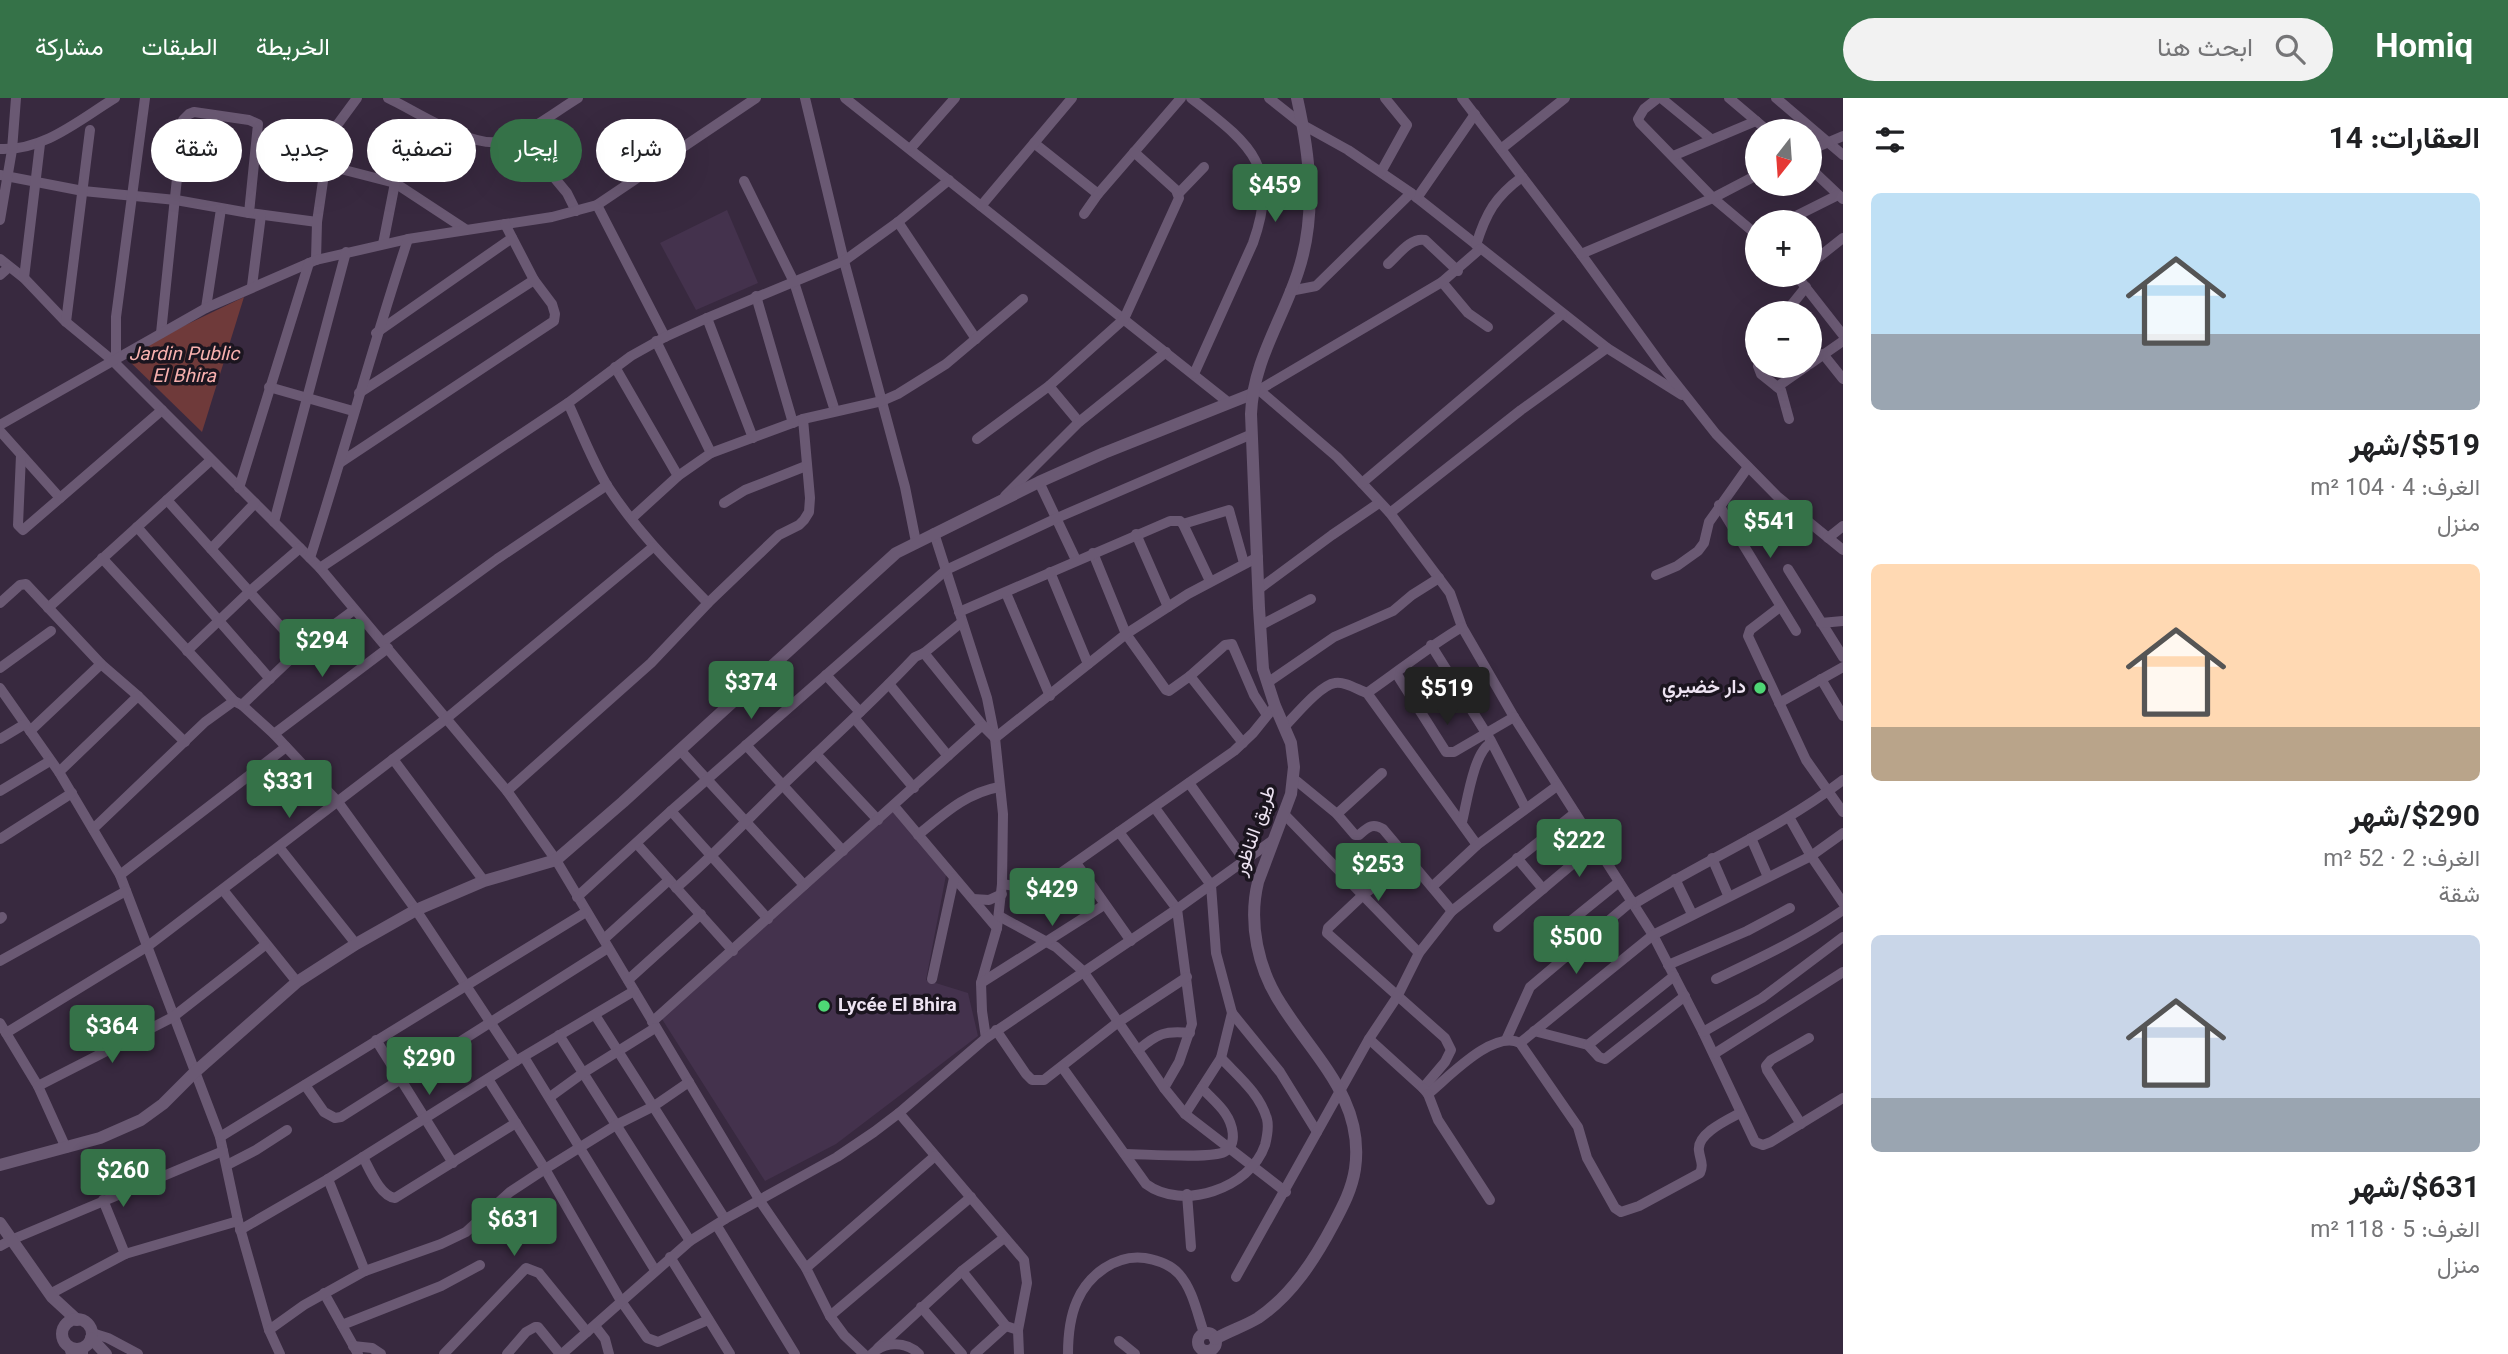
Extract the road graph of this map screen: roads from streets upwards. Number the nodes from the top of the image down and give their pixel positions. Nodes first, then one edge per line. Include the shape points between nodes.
1 (16, 98) edge
2 (115, 98) edge
3 (145, 98) edge
4 (357, 98) edge
5 (388, 98) edge
6 (418, 98) edge
7 (579, 98) edge
8 (757, 98) edge
9 (805, 98) edge
10 (845, 98) edge
11 (955, 98) edge
12 (1072, 98) edge
13 (1181, 98) edge
14 (1191, 98) edge
15 (1269, 98) edge
16 (1297, 98) edge
17 (1385, 98) edge
18 (1462, 98) edge
19 (1565, 98) edge
20 (1660, 98) edge
21 (1729, 98) edge
22 (1776, 98) edge
23 (407, 107) junction
24 (1475, 114) junction
25 (342, 119) edge
26 (543, 119) edge
27 (1754, 119) edge
28 (1303, 125) junction
29 (1745, 125) edge
30 (90, 130) dead end
31 (1843, 136) edge
32 (1711, 139) junction
33 (490, 142) edge
34 (1828, 142) junction
35 (1034, 143) junction
36 (40, 144) junction
37 (1822, 145) edge
38 (911, 148) junction
39 (0, 149) edge
40 (1501, 149) junction
41 (12, 150) junction
42 (1134, 152) junction
43 (1843, 155) edge
44 (1673, 156) junction
45 (1204, 167) dead end
46 (353, 172) edge
47 (1381, 172) junction
48 (4, 176) edge
49 (1522, 177) junction
50 (1822, 179) edge
51 (948, 180) junction
52 (35, 181) junction
53 (744, 181) dead end
54 (323, 182) edge
55 (558, 182) edge
56 (1745, 182) edge
57 (395, 183) junction
58 (83, 191) junction
59 (1098, 194) junction
60 (1178, 194) junction
61 (132, 195) junction
62 (1414, 196) junction
63 (1841, 197) edge
64 (1713, 198) junction
65 (176, 200) junction
66 (597, 205) junction
67 (981, 206) junction
68 (221, 209) junction
69 (1811, 210) edge
70 (576, 211) junction
71 (249, 213) junction
72 (1084, 214) dead end
73 (261, 215) junction
74 (0, 220) edge
75 (317, 222) junction
76 (898, 222) junction
77 (505, 224) junction
78 (1745, 225) edge
79 (465, 229) junction
80 (1843, 237) edge
81 (512, 238) junction
82 (408, 239) junction
83 (383, 244) junction
84 (1478, 247) junction
85 (346, 252) junction
86 (1581, 254) junction
87 (1822, 254) edge
88 (0, 259) edge
89 (312, 261) junction
90 (844, 261) junction
91 (1388, 264) dead end
92 (9, 267) junction
93 (1458, 271) junction
94 (0, 275) edge
95 (24, 278) junction
96 (534, 280) junction
97 (794, 282) junction
98 (1442, 282) junction
99 (252, 286) junction
100 (1806, 287) joint
101 (1290, 291) junction
102 (756, 296) junction
103 (1023, 299) dead end
104 (1795, 301) edge
105 (206, 308) junction
106 (1562, 314) junction
107 (707, 318) junction
108 (1124, 319) junction
109 (66, 323) junction
110 (1488, 327) dead end
111 (161, 333) junction
112 (376, 333) junction
113 (1843, 335) edge
114 (660, 339) junction
115 (976, 339) junction
116 (1843, 341) edge
117 (1607, 348) junction
118 (1166, 352) junction
119 (1823, 354) joint
120 (114, 358) junction
121 (615, 367) junction
122 (1663, 367) junction
123 (1194, 374) junction
124 (1654, 378) junction
125 (1766, 378) edge
126 (1790, 378) edge
127 (1843, 379) edge
128 (1049, 386) junction
129 (269, 387) junction
130 (1777, 387) junction
131 (1255, 392) junction
132 (359, 393) junction
133 (1689, 399) junction
134 (307, 400) junction
135 (882, 401) junction
136 (568, 403) junction
137 (1229, 403) junction
138 (162, 411) junction
139 (353, 411) junction
140 (835, 411) junction
141 (1789, 419) dead end
142 (798, 421) junction
143 (1079, 422) junction
144 (0, 425) edge
145 (0, 431) edge
146 (1252, 434) junction
147 (753, 438) junction
148 (977, 439) dead end
149 (711, 453) junction
150 (21, 455) junction
151 (211, 460) junction
152 (341, 462) junction
153 (806, 466) junction
154 (1748, 467) junction
155 (678, 476) junction
156 (1039, 482) junction
157 (1362, 483) junction
158 (607, 485) junction
159 (239, 488) junction
160 (60, 498) junction
161 (167, 500) junction
162 (1000, 502) junction
163 (255, 503) junction
164 (724, 503) dead end
165 (1379, 503) junction
166 (1720, 505) junction
167 (1390, 513) junction
168 (632, 518) junction
169 (1056, 518) junction
170 (274, 522) junction
171 (1183, 524) junction
172 (1843, 526) edge
173 (137, 527) junction
174 (934, 533) junction
175 (1136, 534) junction
176 (1828, 538) junction
177 (916, 542) junction
178 (653, 547) junction
179 (300, 548) junction
180 (211, 549) junction
181 (1843, 550) edge
182 (1093, 554) junction
183 (1258, 556) junction
184 (102, 558) junction
185 (310, 558) junction
186 (1076, 560) junction
187 (1244, 563) junction
188 (320, 568) junction
189 (1788, 569) dead end
190 (946, 570) junction
191 (1050, 572) junction
192 (1656, 575) dead end
193 (1439, 578) junction
194 (1210, 581) junction
195 (1259, 589) junction
196 (249, 592) junction
197 (1006, 593) junction
198 (1311, 599) dead end
199 (0, 603) edge
200 (708, 603) junction
201 (1168, 607) junction
202 (1780, 607) junction
203 (48, 608) junction
204 (354, 610) junction
205 (961, 617) junction
206 (219, 620) junction
207 (1843, 621) edge
208 (1821, 624) junction
209 (1261, 625) junction
210 (1462, 627) junction
211 (51, 631) dead end
212 (1796, 631) dead end
213 (1126, 634) junction
214 (385, 645) junction
215 (1431, 645) junction
216 (301, 649) junction
217 (187, 651) junction
218 (924, 653) junction
219 (1843, 657) edge
220 (101, 664) junction
221 (1088, 664) junction
222 (1843, 667) edge
223 (0, 668) edge
224 (1396, 673) junction
225 (825, 676) junction
226 (1189, 676) junction
227 (270, 679) junction
228 (1821, 679) junction
229 (1267, 683) junction
230 (889, 684) junction
231 (0, 688) edge
232 (1367, 693) junction
233 (138, 696) junction
234 (1050, 696) junction
235 (238, 703) junction
236 (1779, 703) junction
237 (1271, 711) junction
238 (857, 715) junction
239 (1843, 716) edge
240 (447, 718) junction
241 (1514, 718) junction
242 (983, 726) junction
243 (28, 727) junction
244 (1284, 727) junction
245 (274, 734) junction
246 (995, 738) junction
247 (1489, 738) junction
248 (0, 739) edge
249 (185, 742) junction
250 (1243, 743) junction
251 (746, 745) junction
252 (286, 747) junction
253 (680, 750) junction
254 (816, 754) junction
255 (948, 756) junction
256 (393, 759) junction
257 (50, 761) junction
258 (59, 772) junction
259 (1382, 773) dead end
260 (1293, 778) junction
261 (706, 780) junction
262 (1843, 780) edge
263 (1189, 783) junction
264 (783, 785) junction
265 (1557, 786) junction
266 (999, 787) junction
267 (914, 788) junction
268 (507, 790) junction
269 (0, 791) edge
270 (1828, 791) junction
271 (72, 793) junction
272 (338, 802) junction
273 (894, 806) junction
274 (1525, 807) junction
275 (1155, 808) junction
276 (671, 811) junction
277 (1843, 812) edge
278 (1575, 813) junction
279 (1284, 814) junction
280 (1337, 814) junction
281 (1789, 817) junction
282 (878, 820) junction
283 (747, 821) junction
284 (1462, 822) junction
285 (93, 830) junction
286 (1119, 832) junction
287 (1843, 833) edge
288 (918, 835) junction
289 (1751, 838) junction
290 (0, 839) edge
291 (1273, 840) junction
292 (637, 844) junction
293 (1478, 845) junction
294 (1595, 845) junction
295 (279, 847) junction
296 (843, 851) junction
297 (712, 856) junction
298 (1811, 856) junction
299 (1517, 859) junction
300 (1712, 859) junction
301 (556, 860) junction
302 (1408, 860) junction
303 (1245, 861) junction
304 (1076, 863) junction
305 (120, 875) junction
306 (1768, 877) junction
307 (954, 878) junction
308 (1675, 879) junction
309 (484, 881) junction
310 (1619, 882) junction
311 (673, 884) junction
312 (804, 885) junction
313 (1211, 885) junction
314 (1433, 887) junction
315 (1002, 889) junction
316 (1543, 889) junction
317 (223, 890) junction
318 (126, 891) junction
319 (1363, 895) junction
320 (1728, 895) junction
321 (577, 897) junction
322 (973, 899) junction
323 (1633, 902) junction
324 (1843, 903) edge
325 (1104, 905) junction
326 (1790, 908) dead end
327 (1177, 909) junction
328 (416, 910) junction
329 (1843, 910) edge
330 (1452, 911) junction
331 (586, 912) junction
332 (701, 914) junction
333 (1692, 914) junction
334 (999, 916) junction
335 (768, 919) junction
336 (1498, 927) dead end
337 (997, 928) junction
338 (1653, 935) junction
339 (1551, 937) dead end
340 (1843, 937) edge
341 (1130, 941) junction
342 (1045, 942) junction
343 (356, 944) junction
344 (606, 944) junction
345 (265, 945) junction
346 (148, 946) junction
347 (733, 951) junction
348 (1419, 953) junction
349 (0, 961) edge
350 (1668, 965) junction
351 (1083, 971) junction
352 (1843, 972) edge
353 (1674, 976) junction
354 (1187, 977) junction
355 (932, 979) dead end
356 (1716, 979) dead end
357 (628, 980) junction
358 (297, 982) junction
359 (981, 983) junction
360 (465, 984) junction
361 (634, 991) junction
362 (1685, 996) junction
363 (1397, 997) junction
364 (1232, 1013) junction
365 (595, 1015) junction
366 (173, 1017) junction
367 (491, 1022) junction
368 (0, 1023) edge
369 (1117, 1023) junction
370 (654, 1025) junction
371 (996, 1031) junction
372 (1534, 1031) junction
373 (1703, 1032) junction
374 (6, 1033) junction
375 (1190, 1033) junction
376 (559, 1035) junction
377 (986, 1038) junction
378 (1809, 1038) dead end
379 (1369, 1039) junction
380 (376, 1040) junction
381 (1506, 1040) junction
382 (1520, 1043) junction
383 (1588, 1045) junction
384 (618, 1050) junction
385 (1138, 1050) junction
386 (1714, 1054) junction
387 (1221, 1058) junction
388 (520, 1059) junction
389 (1062, 1067) junction
390 (195, 1072) junction
391 (583, 1073) junction
392 (488, 1079) junction
393 (401, 1080) junction
394 (689, 1082) junction
395 (305, 1085) junction
396 (38, 1086) junction
397 (1164, 1088) junction
398 (1202, 1088) junction
399 (1341, 1089) junction
400 (1425, 1091) junction
401 (550, 1097) junction
402 (1843, 1098) edge
403 (654, 1105) junction
404 (899, 1113) junction
405 (1740, 1113) junction
406 (1185, 1114) junction
407 (424, 1118) junction
408 (516, 1123) junction
409 (1801, 1124) junction
410 (616, 1125) junction
411 (287, 1130) dead end
412 (1317, 1132) junction
413 (220, 1137) junction
414 (1230, 1147) junction
415 (66, 1148) junction
416 (580, 1148) junction
417 (223, 1151) junction
418 (1125, 1154) junction
419 (935, 1156) junction
420 (363, 1157) junction
421 (453, 1163) junction
422 (227, 1165) junction
423 (0, 1166) edge
424 (1254, 1167) junction
425 (545, 1169) junction
426 (328, 1179) junction
427 (1286, 1192) junction
428 (1187, 1194) junction
429 (971, 1197) junction
430 (103, 1200) junction
431 (1490, 1200) dead end
432 (760, 1201) junction
433 (0, 1223) edge
434 (721, 1223) junction
435 (239, 1225) junction
436 (1004, 1238) junction
437 (690, 1241) junction
438 (5, 1243) edge
439 (1192, 1247) dead end
440 (125, 1254) junction
441 (670, 1257) junction
442 (481, 1265) dead end
443 (806, 1268) junction
444 (655, 1270) junction
445 (365, 1271) junction
446 (962, 1271) junction
447 (1236, 1277) dead end
448 (324, 1293) junction
449 (51, 1295) junction
450 (621, 1301) junction
451 (921, 1307) junction
452 (830, 1316) junction
453 (76, 1320) junction
454 (708, 1320) junction
455 (342, 1325) junction
456 (1006, 1326) junction
457 (591, 1329) junction
458 (63, 1330) junction
459 (269, 1330) junction
460 (1018, 1330) junction
461 (1210, 1336) junction
462 (1119, 1341) dead end
463 (88, 1346) edge
464 (70, 1350) edge
465 (355, 1350) edge
466 (874, 1351) edge
467 (1203, 1352) edge
468 (106, 1354) edge
469 (138, 1354) edge
470 (281, 1354) edge
471 (381, 1354) edge
472 (444, 1354) edge
473 (507, 1354) edge
474 (561, 1354) edge
475 (609, 1354) edge
476 (730, 1354) edge
477 (795, 1354) edge
478 (864, 1354) edge
479 (919, 1354) edge
480 (962, 1354) edge
481 (975, 1354) edge
482 (1019, 1354) edge
483 (1068, 1354) edge
484 (1135, 1354) edge

1 - 41 street
2 - 36 street
3 - 61 street
4 - 25 street
5 - 23 street
6 - 23 street
7 - 26 street
8 - 66 street
9 - 90 street
10 - 38 street
11 - 38 street
12 - 35 street
13 - 42 street
14 - 123 street via 1248,147 1262,176 1263,191 1253,243
15 - 28 street
16 - 28 street, طريق الناظور
17 - 47 street via 1407,125
18 - 24 street
19 - 40 street
20 - 32 street
20 - 44 street via 1637,119
21 - 27 street
22 - 34 street
23 - 33 street via 445,127
24 - 40 street
24 - 62 street
28 - 47 street
28 - 101 street, طريق الناظور via 1310,203 1305,246
29 - 32 street
30 - 58 street
31 - 34 street
32 - 44 street
34 - 37 street
34 - 43 street
35 - 59 street
35 - 67 street
36 - 41 street
36 - 52 street
38 - 51 street
39 - 41 street
40 - 49 street
41 - 48 street
42 - 59 street
42 - 60 street
44 - 64 street
45 - 60 street
46 - 57 street
47 - 62 street
48 - 52 street
48 - 74 street
49 - 84 street via 1492,206
49 - 86 street
50 - 63 street
51 - 67 street
51 - 76 street
52 - 58 street
52 - 95 street
53 - 97 street
54 - 75 street
55 - 70 street
56 - 64 street
57 - 79 street
57 - 83 street
58 - 61 street
58 - 109 street
59 - 72 street
60 - 108 street
61 - 65 street
61 - 120 street
62 - 84 street
62 - 101 street via 1316,286
63 - 69 street
64 - 78 street
64 - 86 street
65 - 68 street
65 - 71 street via 186,116 194,112 255,121 258,129
65 - 111 street
66 - 70 street
66 - 114 street
67 - 108 street
68 - 71 street
68 - 105 street
70 - 77 street
71 - 73 street
73 - 75 street
73 - 99 street
75 - 89 street
76 - 90 street
76 - 115 street
77 - 79 street
77 - 81 street
79 - 82 street
80 - 87 street
81 - 96 street
81 - 112 street
82 - 83 street
82 - 112 street
83 - 85 street
84 - 93 street
84 - 106 street
85 - 89 street
85 - 134 street
86 - 122 street
88 - 92 street
89 - 99 street
89 - 129 street
90 - 97 street
90 - 135 street
91 - 93 street via 1420,239
92 - 94 street
92 - 95 street
93 - 98 street
95 - 109 street
96 - 132 street
96 - 152 street via 555,314 548,327
97 - 102 street
97 - 140 street
98 - 110 street via 1468,313
98 - 131 street
99 - 105 street
100 - 104 street
100 - 113 street
101 - 131 street, طريق الناظور via 1257,370
102 - 107 street
102 - 142 street
103 - 115 street
105 - 111 street
106 - 117 street
106 - 157 street
107 - 114 street
107 - 147 street
108 - 118 street
108 - 128 street
109 - 120 street
111 - 120 street
112 - 132 street
114 - 121 street
114 - 149 street
115 - 135 street via 923,380
116 - 119 street
117 - 124 street
117 - 167 street
118 - 123 street
118 - 143 street
119 - 127 street
120 - 138 street
120 - 144 street
121 - 136 street
121 - 155 street
122 - 124 street
122 - 133 street
123 - 137 street
124 - 133 street
125 - 130 street
126 - 130 street
128 - 143 street
128 - 148 street
129 - 134 street
129 - 159 street
130 - 141 street
131 - 137 street
131 - 146 street, طريق الناظور
131 - 157 street via 1337,457
132 - 139 street
133 - 154 street
134 - 139 street
134 - 170 street
135 - 140 street
135 - 177 street
136 - 158 street
136 - 188 street
137 - 156 street
138 - 151 street
138 - 160 street
139 - 152 street
140 - 142 street
142 - 147 street
142 - 153 street
143 - 162 street
145 - 150 street
146 - 169 street
146 - 183 street, طريق الناظور
147 - 149 street
149 - 155 street
150 - 160 street
150 - 160 street via 19,529
151 - 159 street
151 - 161 street
152 - 185 street
153 - 164 street
153 - 200 street via 810,504 804,520 779,535
154 - 166 street
154 - 176 street
155 - 168 street
156 - 162 street
156 - 169 street
157 - 165 street
158 - 168 street
158 - 214 street via 486,566
159 - 163 street
161 - 173 street
161 - 180 street
162 - 174 street
163 - 170 street
163 - 180 street
165 - 167 street
165 - 195 street
166 - 192 street via 1698,551
166 - 202 street
167 - 193 street
168 - 178 street
169 - 186 street
169 - 190 street
170 - 179 street
171 - 175 street via 1170,521
171 - 187 street via 1229,510
171 - 194 street
172 - 176 street
173 - 184 street
173 - 206 street
174 - 177 street
174 - 190 street
175 - 182 street
175 - 201 street
176 - 181 street
177 - 253 street via 882,565
178 - 200 street
178 - 240 street
179 - 185 street
179 - 196 street
180 - 196 street
182 - 186 street
182 - 213 street
183 - 187 street
183 - 195 street, طريق الناظور
184 - 203 street
184 - 217 street
185 - 188 street
186 - 191 street
187 - 194 street
188 - 204 street
189 - 208 street
190 - 205 street
190 - 225 street
191 - 197 street
191 - 221 street
193 - 210 street via 1450,593
193 - 229 street via 1389,614 1334,637
194 - 201 street
195 - 209 street, طريق الناظور
196 - 206 street
196 - 216 street
197 - 205 street
197 - 234 street
198 - 209 street
199 - 203 street via 26,584
200 - 268 street via 651,663
201 - 213 street
202 - 212 street
202 - 236 street via 1748,636
203 - 220 street
204 - 214 street
204 - 216 street
205 - 218 street
205 - 246 street
206 - 217 street
206 - 227 street
207 - 208 street
208 - 219 street
209 - 229 street, طريق الناظور
210 - 215 street
210 - 241 street
211 - 223 street
213 - 221 street
213 - 226 street via 1166,690
214 - 240 street
214 - 245 street
215 - 224 street
215 - 247 street
216 - 227 street
217 - 235 street
218 - 230 street
218 - 242 street
220 - 233 street
220 - 243 street
221 - 234 street
222 - 228 street
224 - 232 street
224 - 247 street via 1444,752
225 - 238 street
225 - 251 street
226 - 237 street via 1232,644 1254,695
226 - 250 street
227 - 235 street
228 - 236 street
228 - 239 street
229 - 237 street, طريق الناظور
230 - 238 street
230 - 255 street
231 - 243 street
232 - 244 street via 1340,683 1330,685
232 - 284 street
233 - 249 street
233 - 258 street
234 - 246 street
235 - 245 street
235 - 249 street
236 - 270 street via 1806,760
237 - 244 street, طريق الناظور
237 - 250 street
238 - 254 street
238 - 267 street
240 - 256 street
240 - 268 street
241 - 247 street
241 - 265 street
242 - 246 street
242 - 255 street
243 - 248 street
243 - 257 street
244 - 260 street, طريق الناظور via 1294,757
245 - 252 street
246 - 266 street
247 - 274 street
247 - 284 street via 1479,757
249 - 285 street
250 - 263 street
251 - 261 street
251 - 264 street
252 - 272 street
252 - 305 street
253 - 261 street
253 - 301 street
254 - 264 street
254 - 282 street
255 - 267 street
256 - 272 street
256 - 309 street
257 - 258 street
257 - 269 street
258 - 271 street
259 - 280 street
260 - 279 street, طريق الناظور
260 - 280 street
261 - 276 street
261 - 283 street
262 - 270 street
263 - 275 street
263 - 303 street
264 - 283 street
264 - 296 street
265 - 274 street
265 - 278 street
266 - 288 street via 961,800
266 - 315 street
267 - 273 street
268 - 301 street
270 - 277 street
270 - 281 street
271 - 285 street
271 - 290 street
272 - 295 street
272 - 328 street
273 - 282 street
273 - 288 street
274 - 293 street
275 - 286 street
275 - 313 street
276 - 292 street
276 - 297 street
278 - 294 street
278 - 299 street
279 - 291 street, طريق الناظور
279 - 319 street
280 - 302 street via 1355,835 1370,826 1383,828
281 - 289 street
281 - 298 street
282 - 296 street
283 - 297 street
283 - 312 street
284 - 293 street
285 - 305 street
286 - 304 street
286 - 327 street
287 - 298 street
288 - 307 street
289 - 300 street
289 - 306 street
291 - 303 street
291 - 399 street, طريق الناظور via 1255,896 1254,920 1264,968 1281,1004
292 - 311 street
292 - 321 street
293 - 314 street
294 - 310 street
294 - 316 street
295 - 317 street
295 - 343 street
296 - 312 street
297 - 311 street
297 - 335 street
298 - 306 street
298 - 324 street
299 - 316 street
299 - 330 street
300 - 308 street
300 - 320 street
301 - 309 street
301 - 321 street
302 - 314 street
302 - 319 street
303 - 313 street
304 - 315 street via 1044,884
304 - 325 street
305 - 318 street
306 - 320 street
307 - 322 street
307 - 355 street
308 - 323 street
308 - 333 street
309 - 328 street
310 - 323 street
310 - 339 street
311 - 332 street
311 - 344 street
312 - 335 street
313 - 327 street
313 - 364 street via 1216,953
314 - 330 street
315 - 322 street via 989,900
315 - 334 street
316 - 336 street
317 - 345 street
317 - 346 street
318 - 346 street
318 - 349 street
319 - 348 street
319 - 363 street via 1327,934
320 - 333 street
321 - 331 street
322 - 337 street
323 - 338 street
323 - 381 street via 1530,987
325 - 341 street
325 - 342 street
326 - 350 street
327 - 341 street
327 - 354 street
328 - 343 street
328 - 360 street
329 - 356 street
330 - 348 street
331 - 344 street
331 - 360 street
332 - 347 street
332 - 357 street
333 - 338 street
334 - 337 street
334 - 342 street
335 - 347 street
337 - 359 street
338 - 350 street
338 - 372 street
340 - 373 street via 1762,998
341 - 351 street
342 - 351 street
342 - 359 street
343 - 358 street
344 - 357 street
344 - 367 street
345 - 358 street
345 - 366 street
346 - 366 street
346 - 374 street
347 - 370 street
348 - 363 street
350 - 353 street
351 - 369 street
351 - 371 street
352 - 386 street
353 - 362 street
353 - 383 street
354 - 369 street
354 - 375 street
357 - 361 street
358 - 390 street
359 - 377 street
360 - 367 street
360 - 380 street
361 - 365 street
361 - 370 street
362 - 373 street
362 - 383 street via 1605,1059
363 - 379 street
363 - 400 street via 1450,1045 1450,1055
364 - 387 street
364 - 412 street via 1280,1072
365 - 376 street
365 - 384 street
366 - 390 street
366 - 396 street
367 - 388 street
367 - 393 street
368 - 374 street
369 - 385 street
369 - 389 street
370 - 384 street
370 - 394 street
371 - 377 street
371 - 389 street via 1032,1080 1044,1080
372 - 382 street
372 - 383 street
373 - 386 street
374 - 396 street
375 - 385 street via 1158,1034
375 - 397 street
376 - 388 street
376 - 391 street
377 - 404 street
378 - 409 street via 1766,1066
379 - 399 street
379 - 400 street
380 - 393 street
380 - 395 street
381 - 382 street
381 - 400 street via 1478,1052
382 - 405 street via 1578,1127 1587,1158 1621,1212 1700,1173 1701,1141
384 - 391 street
384 - 403 street
385 - 397 street
386 - 405 street
387 - 398 street
387 - 424 street via 1258,1097 1268,1120 1266,1140
388 - 392 street
388 - 401 street
389 - 418 street
390 - 413 street
390 - 415 street via 151,1114
391 - 401 street
391 - 410 street
392 - 407 street
392 - 408 street
393 - 395 street via 335,1118 324,1112
393 - 407 street
394 - 403 street
394 - 432 street
395 - 413 street
396 - 415 street
397 - 406 street
398 - 406 street
398 - 414 street via 1228,1120 1233,1138
399 - 412 street
399 - 461 street, طريق الناظور via 1352,1121 1356,1160 1353,1181 1336,1218 1306,1270 1276,1304 1256,1319
400 - 431 street via 1438,1120
401 - 416 street
402 - 409 street
403 - 410 street
403 - 434 street
404 - 419 street
404 - 432 street
405 - 409 street via 1758,1144 1771,1142
406 - 414 street
407 - 420 street
407 - 421 street
408 - 421 street
408 - 425 street
410 - 416 street
410 - 437 street
411 - 422 street
412 - 427 street
413 - 417 street
414 - 418 street via 1202,1156
414 - 424 street
415 - 423 street
416 - 425 street
416 - 444 street
417 - 422 street
417 - 430 street
418 - 428 street via 1155,1190
419 - 429 street
419 - 443 street
420 - 421 street via 392,1198
420 - 426 street
422 - 435 street
424 - 427 street
424 - 428 street via 1227,1187
425 - 445 street via 510,1192 466,1232
425 - 450 street
426 - 435 street
426 - 445 street
427 - 447 street
428 - 439 street
429 - 436 street
429 - 452 street
430 - 438 street
430 - 440 street
432 - 434 street
432 - 443 street
433 - 438 street
434 - 437 street
434 - 477 street
435 - 440 street
435 - 459 street
436 - 446 street
436 - 460 street via 1026,1266
437 - 441 street
438 - 449 street
440 - 449 street
441 - 444 street
441 - 454 street
442 - 455 street
443 - 452 street
444 - 450 street
445 - 448 street
446 - 451 street
446 - 456 street
448 - 455 street
448 - 459 street
449 - 453 street
449 - 458 street
450 - 454 street via 647,1338 655,1342
450 - 457 street
451 - 466 street
451 - 480 street
452 - 478 street
453 - 458 street
453 - 463 street via 88,1324
454 - 476 street
455 - 465 street
456 - 460 street
456 - 481 street
457 - 472 street via 539,1273 526,1268
457 - 474 street
457 - 475 street via 605,1339
458 - 464 street
459 - 470 street
460 - 482 street
461 - 467 street via 1198,1341
461 - 483 street via 1178,1274 1155,1260 1135,1257 1106,1267 1085,1286 1072,1317
462 - 484 street
463 - 464 street
463 - 468 street
463 - 469 street via 108,1338
465 - 471 street via 373,1348
466 - 479 street via 892,1344 905,1345
473 - 474 street via 535,1326

